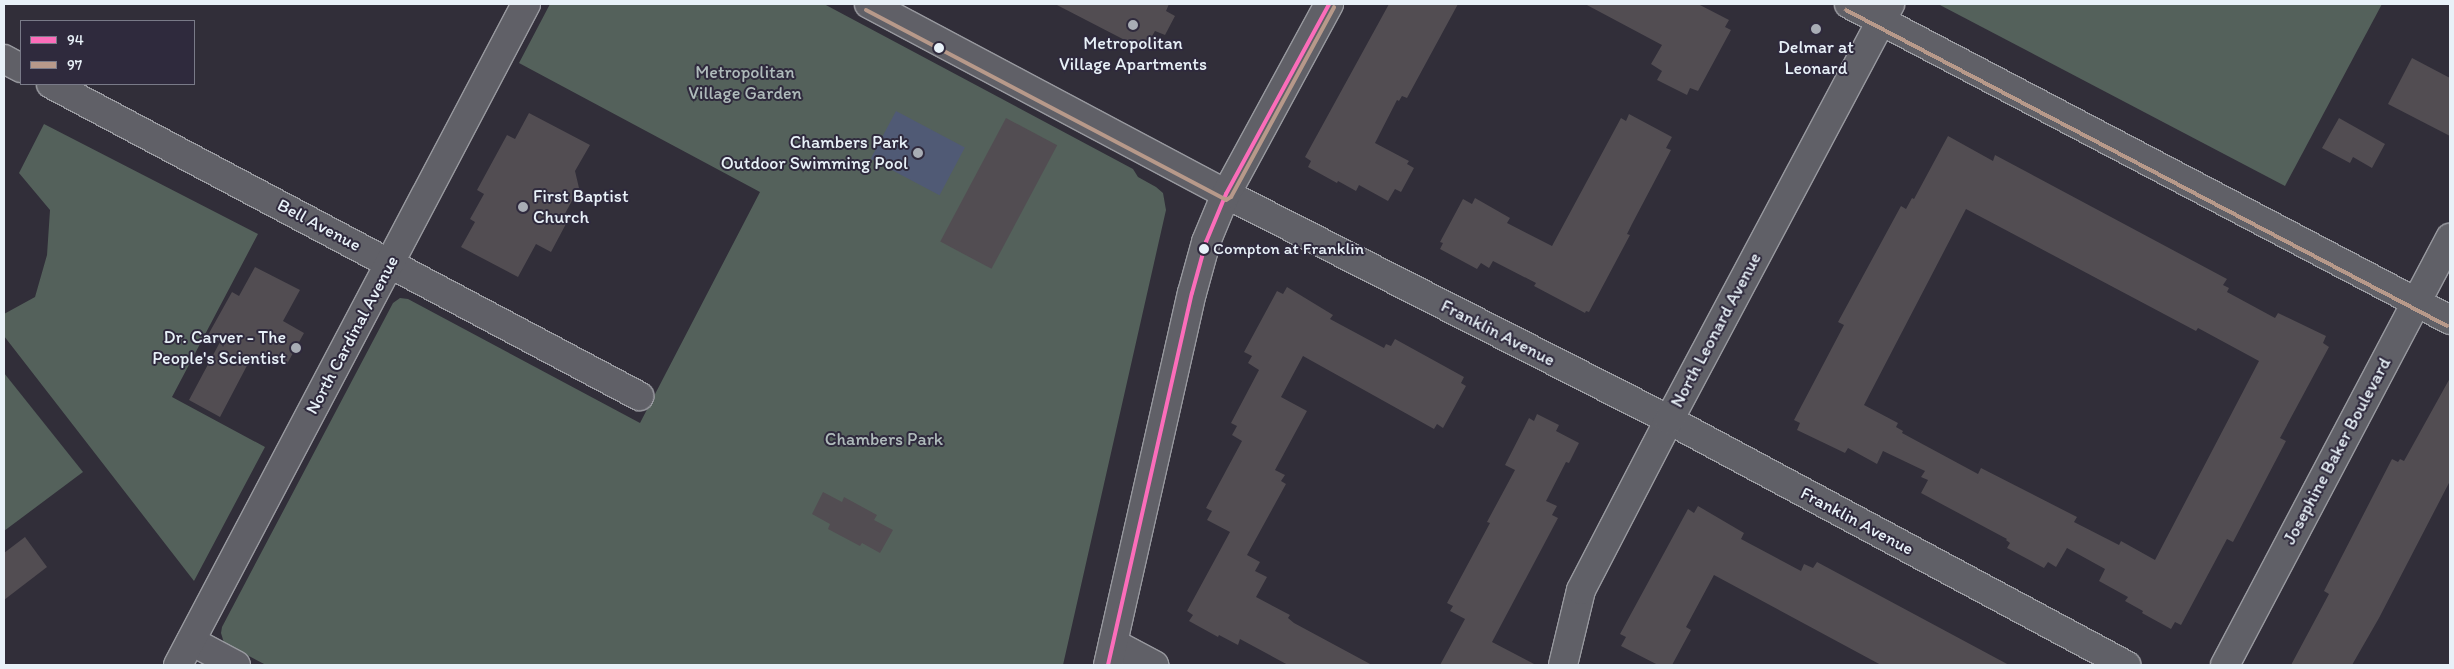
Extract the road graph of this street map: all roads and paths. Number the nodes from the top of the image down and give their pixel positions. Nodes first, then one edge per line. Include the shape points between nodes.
1 (526, 4) edge
2 (869, 4) edge
3 (1329, 4) edge
4 (1849, 4) edge
5 (1885, 12) edge
6 (4, 59) edge
7 (20, 67) edge
8 (53, 85) edge
9 (1226, 194) junction
10 (2450, 238) edge
11 (390, 262) junction
12 (2415, 302) junction
13 (2450, 320) edge
14 (639, 396) dead end
15 (1669, 420) junction
16 (191, 641) junction
17 (1110, 654) edge
18 (178, 665) edge
19 (236, 665) edge
20 (1154, 665) edge
21 (1563, 665) edge
22 (2126, 665) edge
23 (2225, 665) edge

1 - 11 street, North Cardinal Avenue
2 - 9 street, Franklin Avenue
3 - 9 street
4 - 5 street
5 - 12 street
5 - 15 street, North Leonard Avenue
6 - 7 street
8 - 11 street, Bell Avenue
9 - 15 street, Franklin Avenue
9 - 17 street via 1199,266
10 - 12 street, Josephine Baker Boulevard
11 - 14 street, Bell Avenue
11 - 16 street, North Cardinal Avenue
12 - 13 street
12 - 23 street, Josephine Baker Boulevard
15 - 21 street, North Leonard Avenue via 1581,590
15 - 22 street, Franklin Avenue
16 - 18 street, North Cardinal Avenue
16 - 19 street
17 - 20 street

